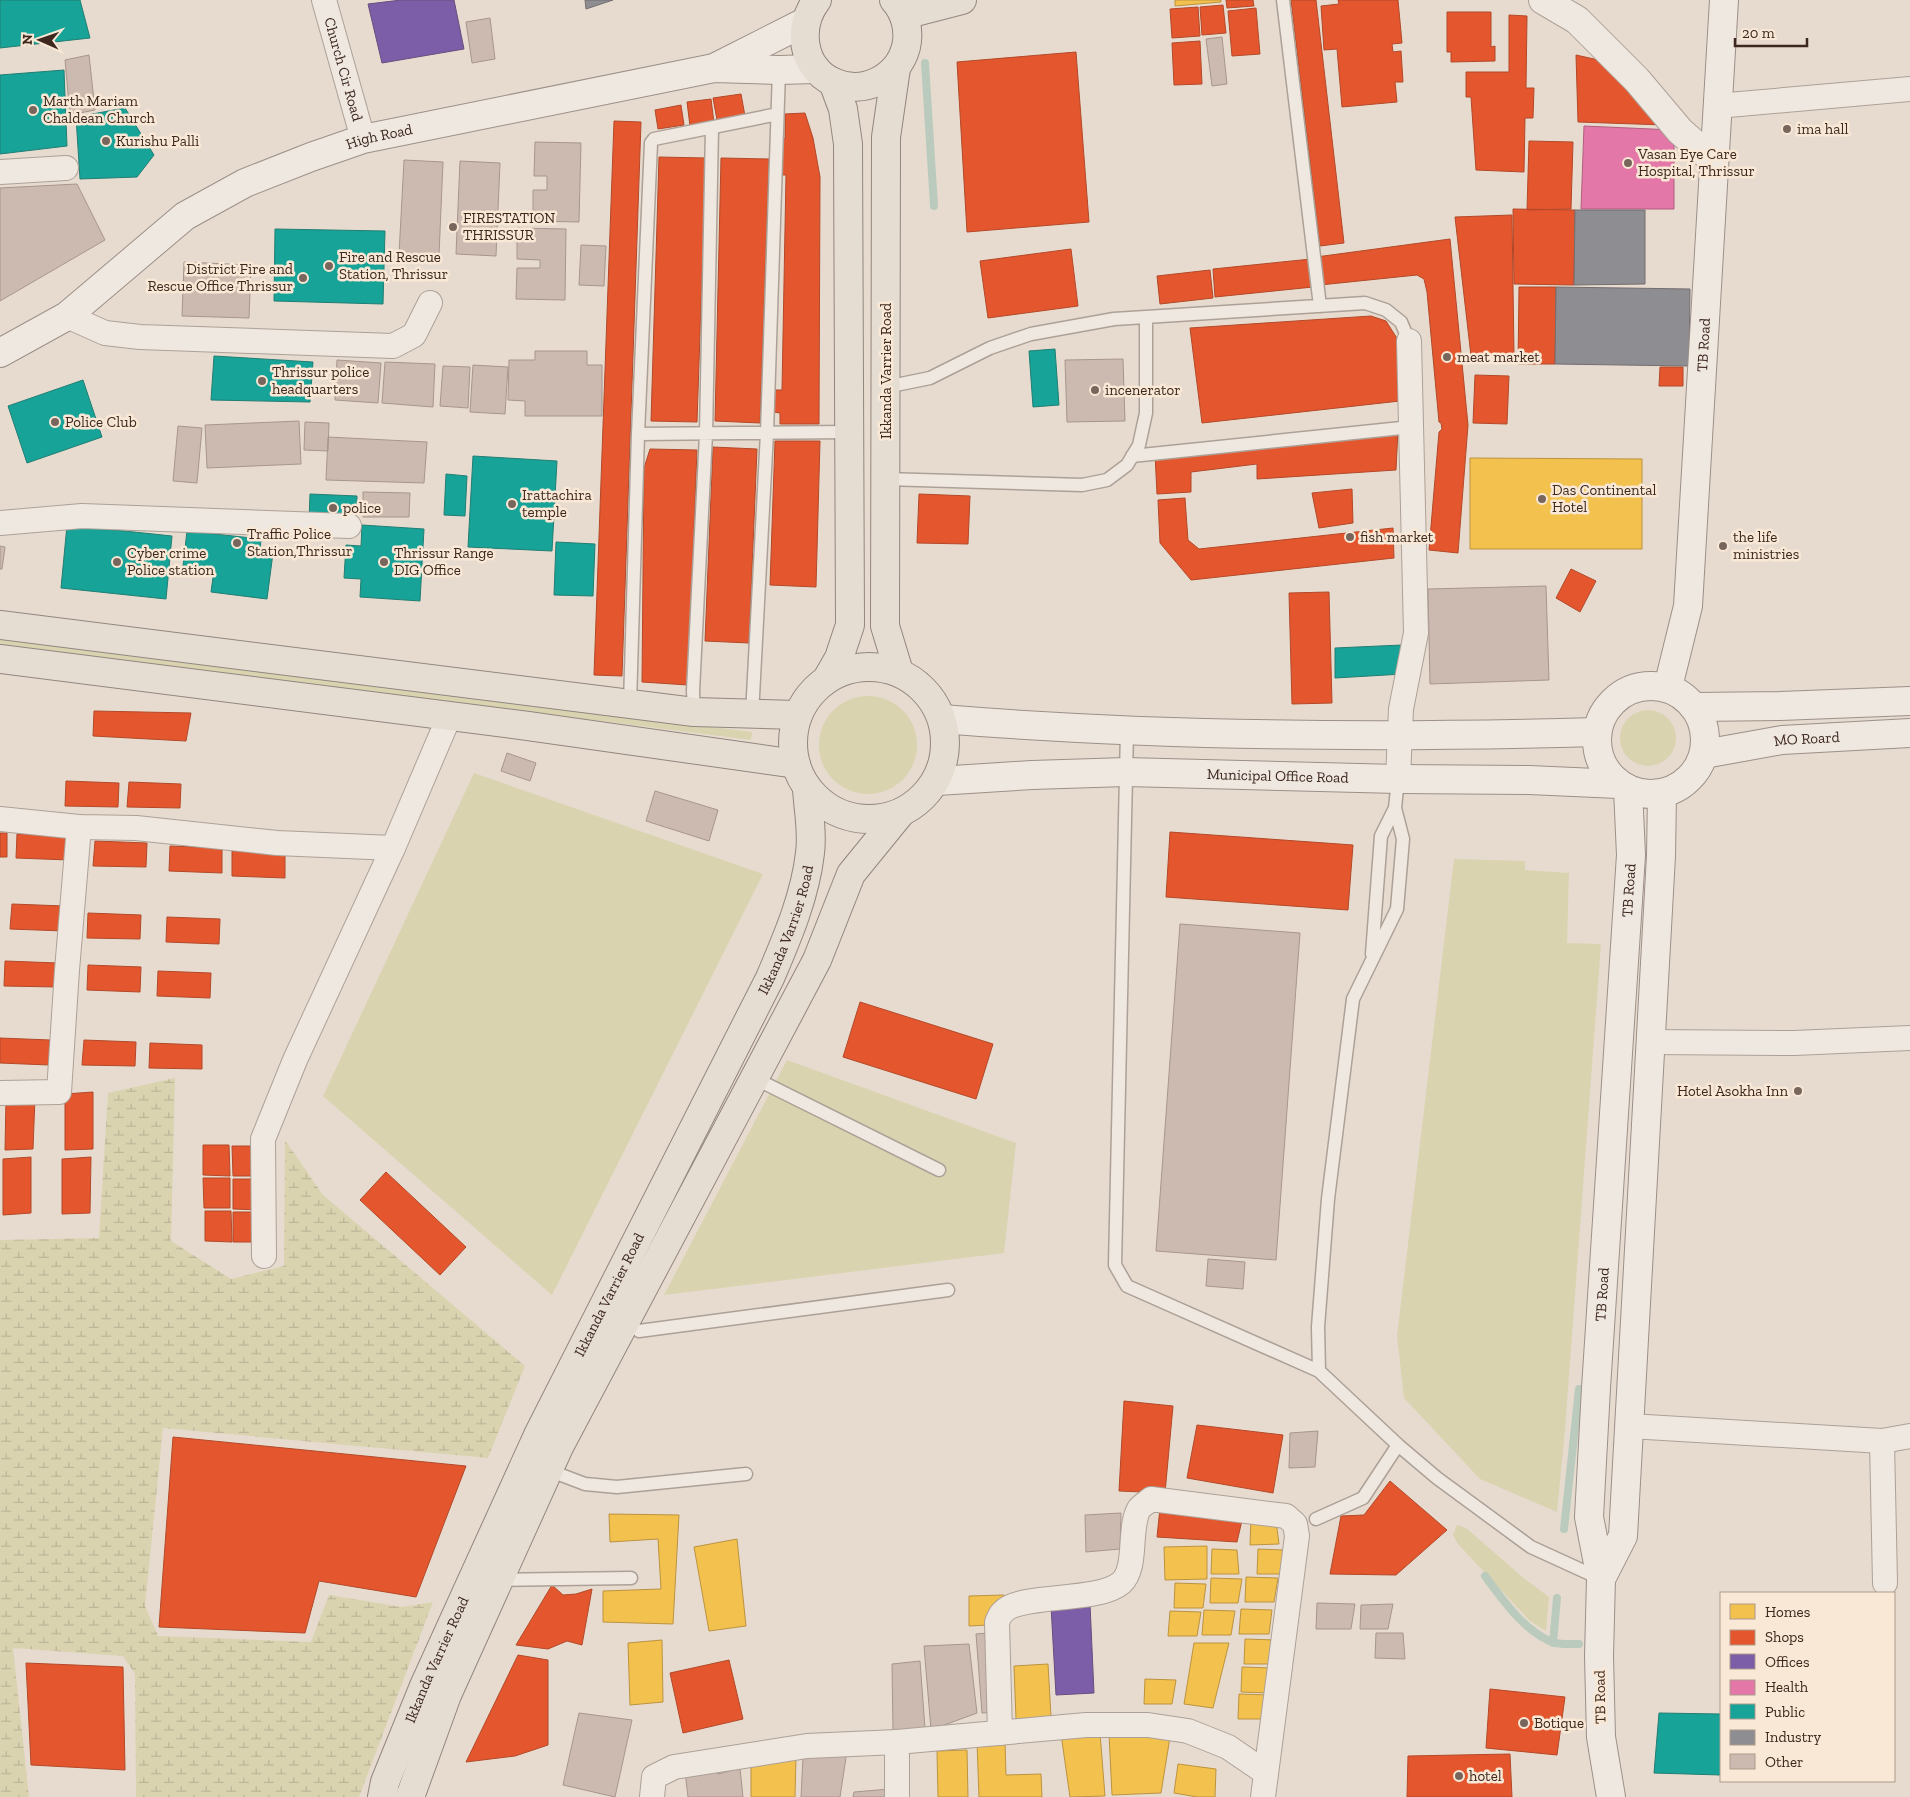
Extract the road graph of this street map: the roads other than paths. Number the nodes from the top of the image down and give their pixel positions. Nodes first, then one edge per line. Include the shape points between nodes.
1 (324, 0) edge
2 (962, 0) edge
3 (1283, 0) edge
4 (1543, 0) edge
5 (1724, 0) edge
6 (899, 7) edge
7 (811, 11) edge
8 (714, 68) junction
9 (896, 68) junction
10 (779, 70) junction
11 (825, 76) junction
12 (1910, 89) edge
13 (1717, 106) junction
14 (776, 118) junction
15 (712, 128) junction
16 (363, 139) junction
17 (1713, 160) junction
18 (66, 168) dead end
19 (0, 172) edge
20 (430, 303) dead end
21 (1320, 306) junction
22 (67, 316) junction
23 (1146, 317) junction
24 (1409, 341) joint
25 (0, 353) edge
26 (886, 388) junction
27 (1411, 427) junction
28 (849, 432) junction
29 (767, 433) junction
30 (638, 434) junction
31 (706, 434) junction
32 (1132, 456) junction
33 (885, 479) junction
34 (0, 523) edge
35 (349, 526) dead end
36 (0, 625) edge
37 (0, 659) edge
38 (899, 672) junction
39 (827, 679) junction
40 (1668, 687) junction
41 (1910, 700) edge
42 (630, 704) junction
43 (1695, 707) junction
44 (694, 712) junction
45 (752, 715) junction
46 (798, 715) junction
47 (450, 717) junction
48 (942, 719) junction
49 (1127, 731) junction
50 (1597, 732) junction
51 (1910, 733) edge
52 (1401, 735) junction
53 (1704, 754) junction
54 (1126, 772) junction
55 (801, 776) junction
56 (1398, 780) junction
57 (937, 781) junction
58 (1623, 787) junction
59 (1662, 794) junction
60 (1395, 808) junction
61 (899, 815) junction
62 (0, 819) edge
63 (79, 827) junction
64 (393, 848) junction
65 (1372, 960) junction
66 (1910, 1038) edge
67 (1650, 1042) junction
68 (754, 1078) junction
69 (0, 1093) edge
70 (939, 1170) dead end
71 (264, 1256) dead end
72 (948, 1290) dead end
73 (639, 1331) dead end
74 (1319, 1371) junction
75 (1630, 1426) junction
76 (1910, 1436) edge
77 (1882, 1441) junction
78 (1398, 1445) junction
79 (548, 1470) junction
80 (746, 1474) dead end
81 (1316, 1519) dead end
82 (630, 1578) dead end
83 (1601, 1579) junction
84 (499, 1580) junction
85 (1885, 1583) dead end
86 (1000, 1733) junction
87 (897, 1742) junction
88 (1266, 1773) junction
89 (382, 1797) edge
90 (410, 1797) edge
91 (652, 1797) edge
92 (897, 1797) edge
93 (1263, 1797) edge
94 (1611, 1797) edge

1 - 16 street, Church Cir Road
2 - 6 main road
3 - 21 lane
4 - 17 main road via 1577,20 1637,80 1680,131
5 - 13 main road, TB Road
6 - 9 main road, Ikkanda Varrier Road via 907,29 907,42
7 - 8 main road
7 - 11 main road via 804,36 806,50
8 - 10 main road, High Road
8 - 16 main road, High Road
9 - 11 main road via 867,86 850,87
9 - 26 main road, Ikkanda Varrier Road via 886,137
10 - 11 main road, High Road
10 - 14 lane
11 - 28 main road via 843,109 848,144
12 - 13 street
13 - 17 main road, TB Road
14 - 15 lane via 774,115
14 - 29 lane
15 - 30 lane via 654,139 651,143
15 - 31 lane
16 - 22 main road, High Road via 245,182 186,216
17 - 40 main road, TB Road via 1688,606
18 - 19 street
20 - 22 street via 414,335 393,346 105,333
21 - 23 lane
21 - 24 lane via 1365,304 1386,310 1401,322
22 - 25 main road, High Road
23 - 26 lane via 1114,319 1031,334 990,348 930,378
23 - 32 lane via 1146,413 1139,445
24 - 27 street
26 - 33 main road, Ikkanda Varrier Road
27 - 32 lane
27 - 52 street via 1416,633 1401,709
28 - 29 lane
28 - 39 main road via 850,625 839,658
29 - 31 lane
29 - 45 lane
30 - 31 lane
30 - 42 lane
31 - 44 lane
32 - 33 lane via 1127,465 1107,480 1082,485
33 - 38 main road, Ikkanda Varrier Road via 885,626
34 - 35 street via 82,516
36 - 42 main road
37 - 47 main road
38 - 39 main road via 875,666 850,669
38 - 48 main road via 920,685 931,697
39 - 46 main road via 810,695
40 - 43 main road
40 - 50 main road via 1633,688 1618,696 1605,709
41 - 43 main road
42 - 44 main road
43 - 53 main road via 1703,722
44 - 45 main road
45 - 46 main road
46 - 55 main road via 793,748
47 - 55 main road via 528,726
47 - 64 street
48 - 49 main road
48 - 57 main road via 946,734 945,758
49 - 52 main road
49 - 54 lane
50 - 52 main road
50 - 58 main road via 1600,761
51 - 53 main road, MO Roard via 1782,740
52 - 56 street
53 - 59 main road via 1688,780
54 - 56 main road, Municipal Office Road
54 - 57 main road, Municipal Office Road
54 - 74 lane via 1114,1265 1127,1286
55 - 61 main road via 825,806 848,818 873,820
55 - 89 main road, Ikkanda Varrier Road via 810,852 804,888 770,978 539,1432 424,1686
56 - 58 main road, Municipal Office Road via 1530,780
56 - 60 lane
57 - 61 main road via 920,801
58 - 59 main road via 1644,794
58 - 83 main road, TB Road via 1630,829 1630,865 1589,1517
59 - 67 main road
60 - 65 lane via 1381,836
60 - 65 lane via 1403,838 1397,909
61 - 68 main road, Ikkanda Varrier Road via 851,874 817,960
62 - 63 street
63 - 64 street via 136,828 277,843
63 - 69 street via 66,970 60,1092
64 - 71 street via 294,1060 263,1139
65 - 74 lane via 1351,1008 1328,1199 1318,1327
66 - 67 street via 1794,1043
67 - 75 main road
68 - 70 lane
68 - 79 main road, Ikkanda Varrier Road
72 - 73 lane
74 - 78 lane
75 - 77 street
75 - 83 main road via 1623,1536
76 - 77 street
77 - 85 street
78 - 81 lane via 1363,1498
78 - 83 lane via 1531,1547
79 - 80 lane via 585,1484 617,1487
79 - 84 main road, Ikkanda Varrier Road
82 - 84 lane
83 - 94 main road, TB Road via 1601,1737
84 - 90 main road, Ikkanda Varrier Road via 447,1695
86 - 87 street
86 - 88 street via 1086,1725 1148,1725 1188,1731 1228,1747
86 - 88 street via 997,1622 1004,1610 1017,1604 1104,1590 1121,1582 1129,1569 1140,1508 1151,1499 1286,1516 1295,1524 1298,1536
87 - 91 street via 807,1746 674,1767 654,1777
87 - 92 street
88 - 93 street

